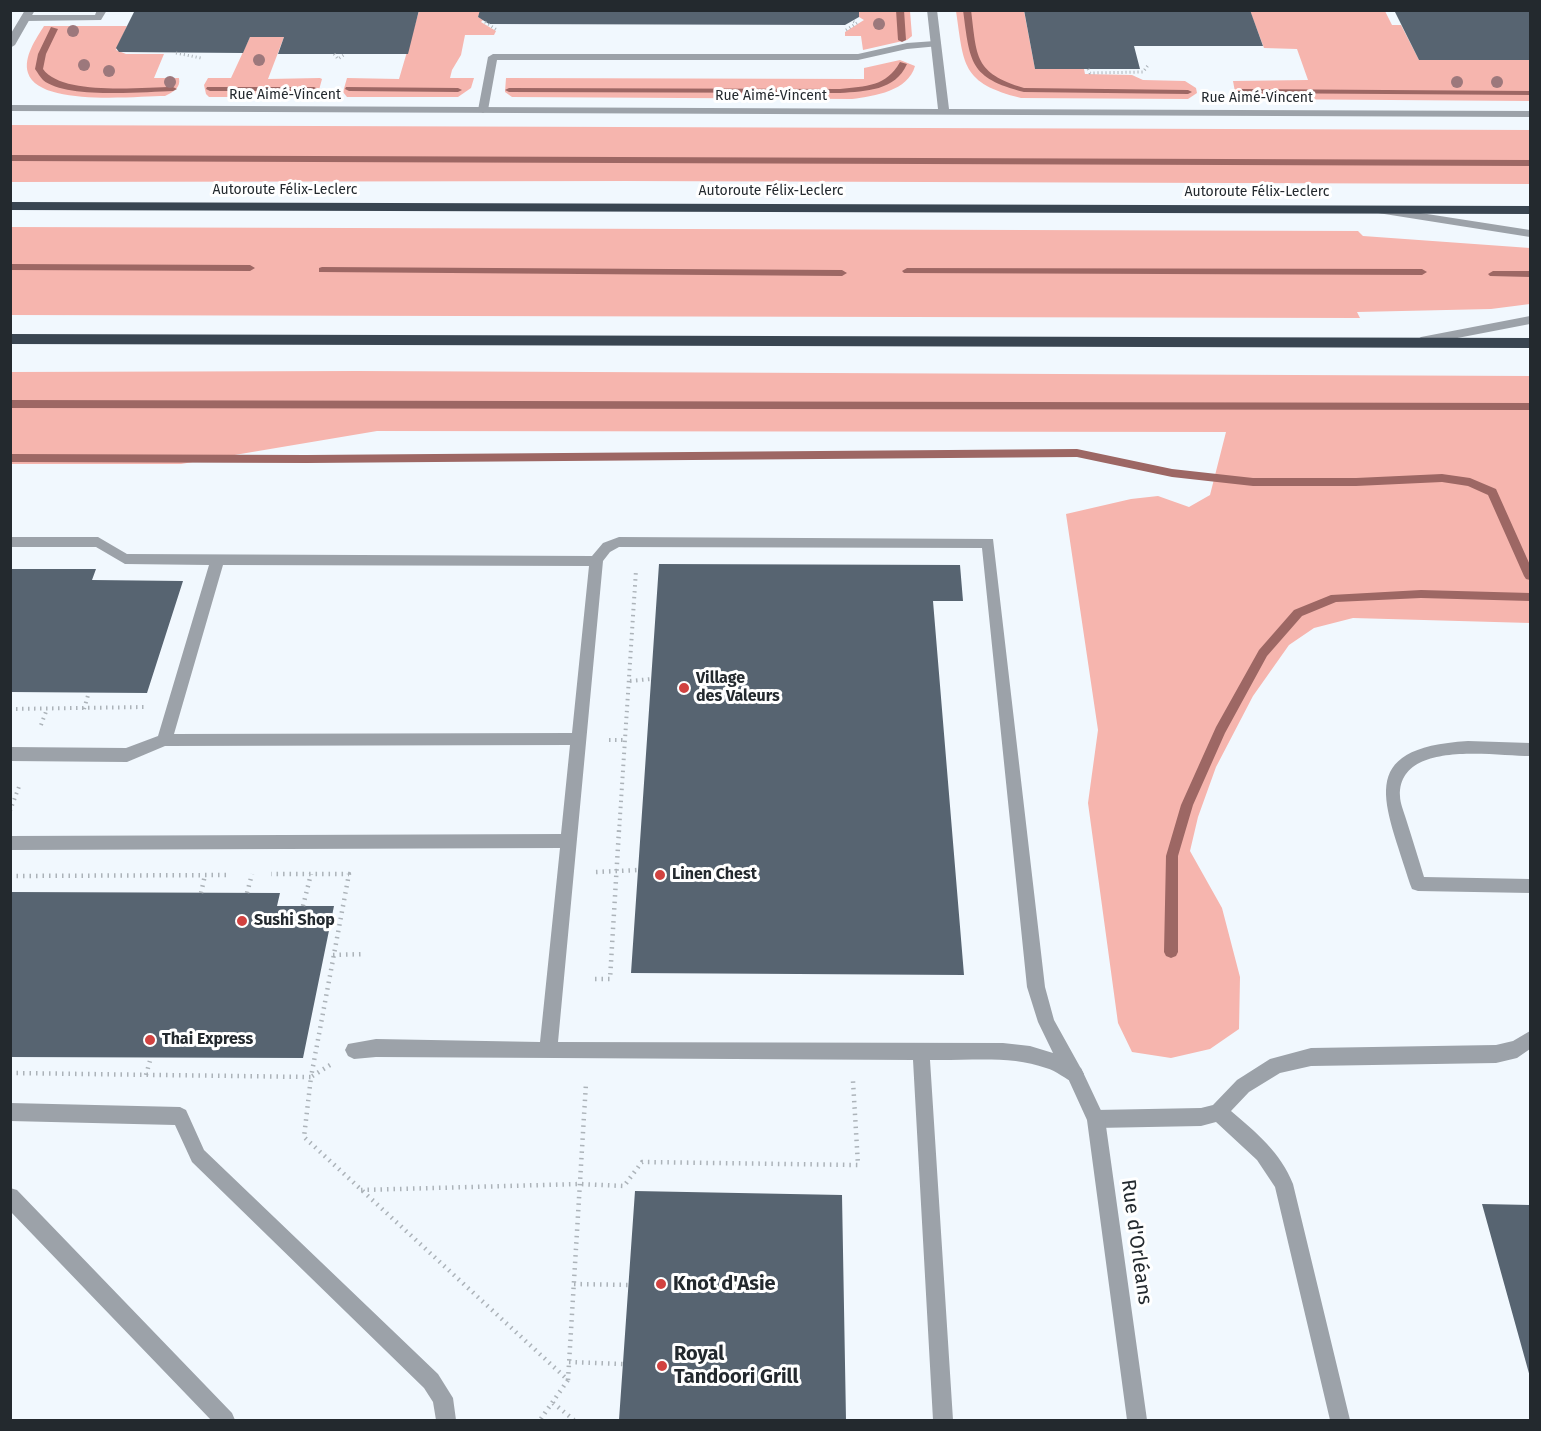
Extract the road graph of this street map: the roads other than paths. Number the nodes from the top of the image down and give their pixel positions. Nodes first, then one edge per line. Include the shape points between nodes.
1 (102, 10) edge
2 (932, 10) edge
3 (26, 14) edge
4 (936, 44) junction
5 (10, 45) edge
6 (10, 108) edge
7 (483, 110) junction
8 (944, 112) junction
9 (1530, 114) edge
10 (10, 206) edge
11 (1378, 210) junction
12 (1530, 210) edge
13 (1530, 234) edge
14 (1530, 320) edge
15 (10, 339) edge
16 (1412, 343) junction
17 (1530, 343) edge
18 (10, 542) edge
19 (218, 560) junction
20 (596, 561) junction
21 (578, 739) junction
22 (164, 740) junction
23 (1530, 750) edge
24 (10, 754) edge
25 (568, 841) junction
26 (10, 843) edge
27 (1530, 886) edge
28 (1530, 1039) edge
29 (354, 1050) dead end
30 (548, 1052) junction
31 (921, 1053) junction
32 (1076, 1074) junction
33 (10, 1112) edge
34 (1218, 1112) junction
35 (1096, 1119) junction
36 (10, 1197) edge
37 (225, 1420) edge
38 (446, 1420) edge
39 (943, 1420) edge
40 (1137, 1420) edge
41 (1340, 1420) edge

1 - 3 street via 98,18
2 - 4 street
3 - 5 street
4 - 7 street via 858,57 493,57
4 - 8 street
6 - 7 street, Rue Aimé-Vincent
7 - 8 street, Rue Aimé-Vincent
8 - 9 street, Rue Aimé-Vincent
10 - 11 highway, Autoroute Félix-Leclerc
11 - 12 highway, Autoroute Félix-Leclerc
11 - 13 street
14 - 16 street
15 - 16 highway
16 - 17 highway
18 - 19 street via 98,542 125,559
19 - 20 street
19 - 22 street
20 - 21 street
20 - 32 street, Rue d'Orléans via 609,545 619,542 988,543 1036,987 1049,1032
21 - 22 street
21 - 25 street
22 - 24 street via 127,755
23 - 27 street via 1465,748 1425,752 1400,769 1392,784 1392,797 1419,884
25 - 26 street
25 - 30 street
28 - 34 street via 1517,1049 1496,1054 1311,1057 1276,1065 1243,1086
29 - 30 street
30 - 31 street
31 - 32 street via 1035,1055 1056,1061
31 - 39 street
32 - 35 street, Rue d'Orléans
33 - 38 street via 180,1116 190,1146 198,1156 431,1381 442,1398
34 - 35 street via 1201,1117
34 - 41 street via 1254,1142 1284,1184
35 - 40 street, Rue d'Orléans
36 - 37 street

